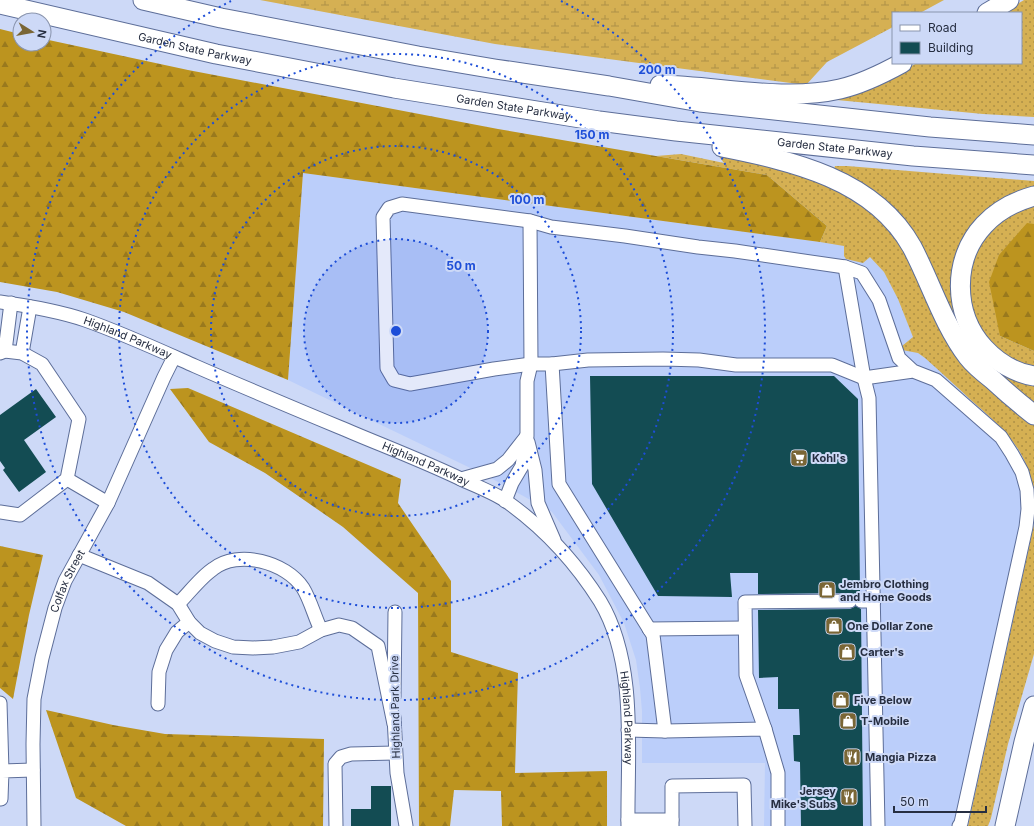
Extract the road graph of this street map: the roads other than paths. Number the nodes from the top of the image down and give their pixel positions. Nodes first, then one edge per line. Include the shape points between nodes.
1 (143, 0) edge
2 (1009, 0) edge
3 (0, 4) edge
4 (989, 12) edge
5 (900, 64) edge
6 (609, 86) junction
7 (600, 121) junction
8 (1034, 136) edge
9 (1034, 165) edge
10 (1034, 196) edge
11 (530, 221) junction
12 (845, 267) junction
13 (6, 303) edge
14 (30, 307) junction
15 (3, 352) edge
16 (22, 354) junction
17 (174, 357) junction
18 (531, 364) junction
19 (552, 364) junction
20 (913, 371) junction
21 (1034, 376) edge
22 (864, 378) junction
23 (1034, 416) edge
24 (527, 436) junction
25 (67, 479) junction
26 (461, 479) junction
27 (506, 501) junction
28 (108, 503) junction
29 (0, 512) edge
30 (556, 543) junction
31 (79, 555) junction
32 (874, 601) junction
33 (178, 604) junction
34 (395, 612) dead end
35 (189, 622) junction
36 (745, 628) junction
37 (649, 629) junction
38 (321, 630) junction
39 (0, 703) edge
40 (158, 704) dead end
41 (1034, 706) edge
42 (394, 724) junction
43 (764, 729) junction
44 (628, 730) junction
45 (665, 730) junction
46 (395, 753) junction
47 (33, 770) junction
48 (2, 771) junction
49 (1, 799) dead end
50 (628, 823) edge
51 (672, 823) edge
52 (1004, 825) edge
53 (34, 826) edge
54 (336, 826) edge
55 (406, 826) edge
56 (744, 826) edge
57 (778, 826) edge
58 (878, 826) edge
59 (959, 826) edge

1 - 6 highway via 222,18 411,54
2 - 4 highway
3 - 7 highway, Garden State Parkway via 216,54 394,88
5 - 6 highway via 859,83 818,92 777,93 640,84
6 - 8 highway via 700,102
7 - 9 highway, Garden State Parkway via 913,156
7 - 23 highway via 769,156 810,169 862,194 902,230 953,334 969,358
10 - 21 highway via 999,212 984,225 967,250 960,290 966,319 979,342 1006,366
11 - 12 street via 551,227
11 - 18 street
11 - 18 street via 402,204 389,208 383,216 387,368 394,380 410,384
12 - 20 street via 862,273 878,300 899,358
12 - 22 street
13 - 14 street, Highland Parkway
13 - 15 street
14 - 16 street
14 - 17 street, Highland Parkway via 85,320
15 - 16 street
16 - 25 street via 42,364 79,418
17 - 26 street, Highland Parkway
17 - 28 street, Colfax Street
18 - 19 street
18 - 24 street via 527,381
19 - 22 street via 588,360 663,359 736,364 832,365
19 - 37 street via 559,484
20 - 22 street
20 - 59 street via 936,380 1001,437 1022,472 1027,490 1026,527
22 - 32 street via 869,398
24 - 26 street via 508,460 497,469
24 - 27 street via 522,466 512,483
24 - 30 street via 536,470 538,503
25 - 28 street
25 - 29 street via 20,515
26 - 27 street, Highland Parkway
27 - 30 street, Highland Parkway
28 - 31 street, Colfax Street
30 - 44 street, Highland Parkway via 601,603 616,637 626,688
31 - 33 street via 148,583
31 - 47 street, Colfax Street via 65,581 55,608 42,658 34,700
32 - 36 street via 746,602
32 - 58 street
33 - 35 street
33 - 38 street via 213,568 227,562 248,559 268,562 281,568 303,588
34 - 42 street, Highland Park Drive
35 - 38 street via 200,633 233,647 273,647 299,642
35 - 40 street via 177,632 166,650 159,672
36 - 37 street
36 - 43 street via 746,675
37 - 45 street via 653,635
38 - 42 street via 339,625 352,628 378,646
39 - 48 street
41 - 52 highway
42 - 46 street, Highland Park Drive
43 - 45 street
43 - 57 street via 778,773
44 - 45 street
44 - 50 street, Highland Parkway
46 - 54 street via 351,754 341,757 335,764
46 - 55 street, Highland Park Drive
47 - 48 street
47 - 53 street, Colfax Street
48 - 49 street
50 - 51 street
51 - 56 street via 672,786 744,785

